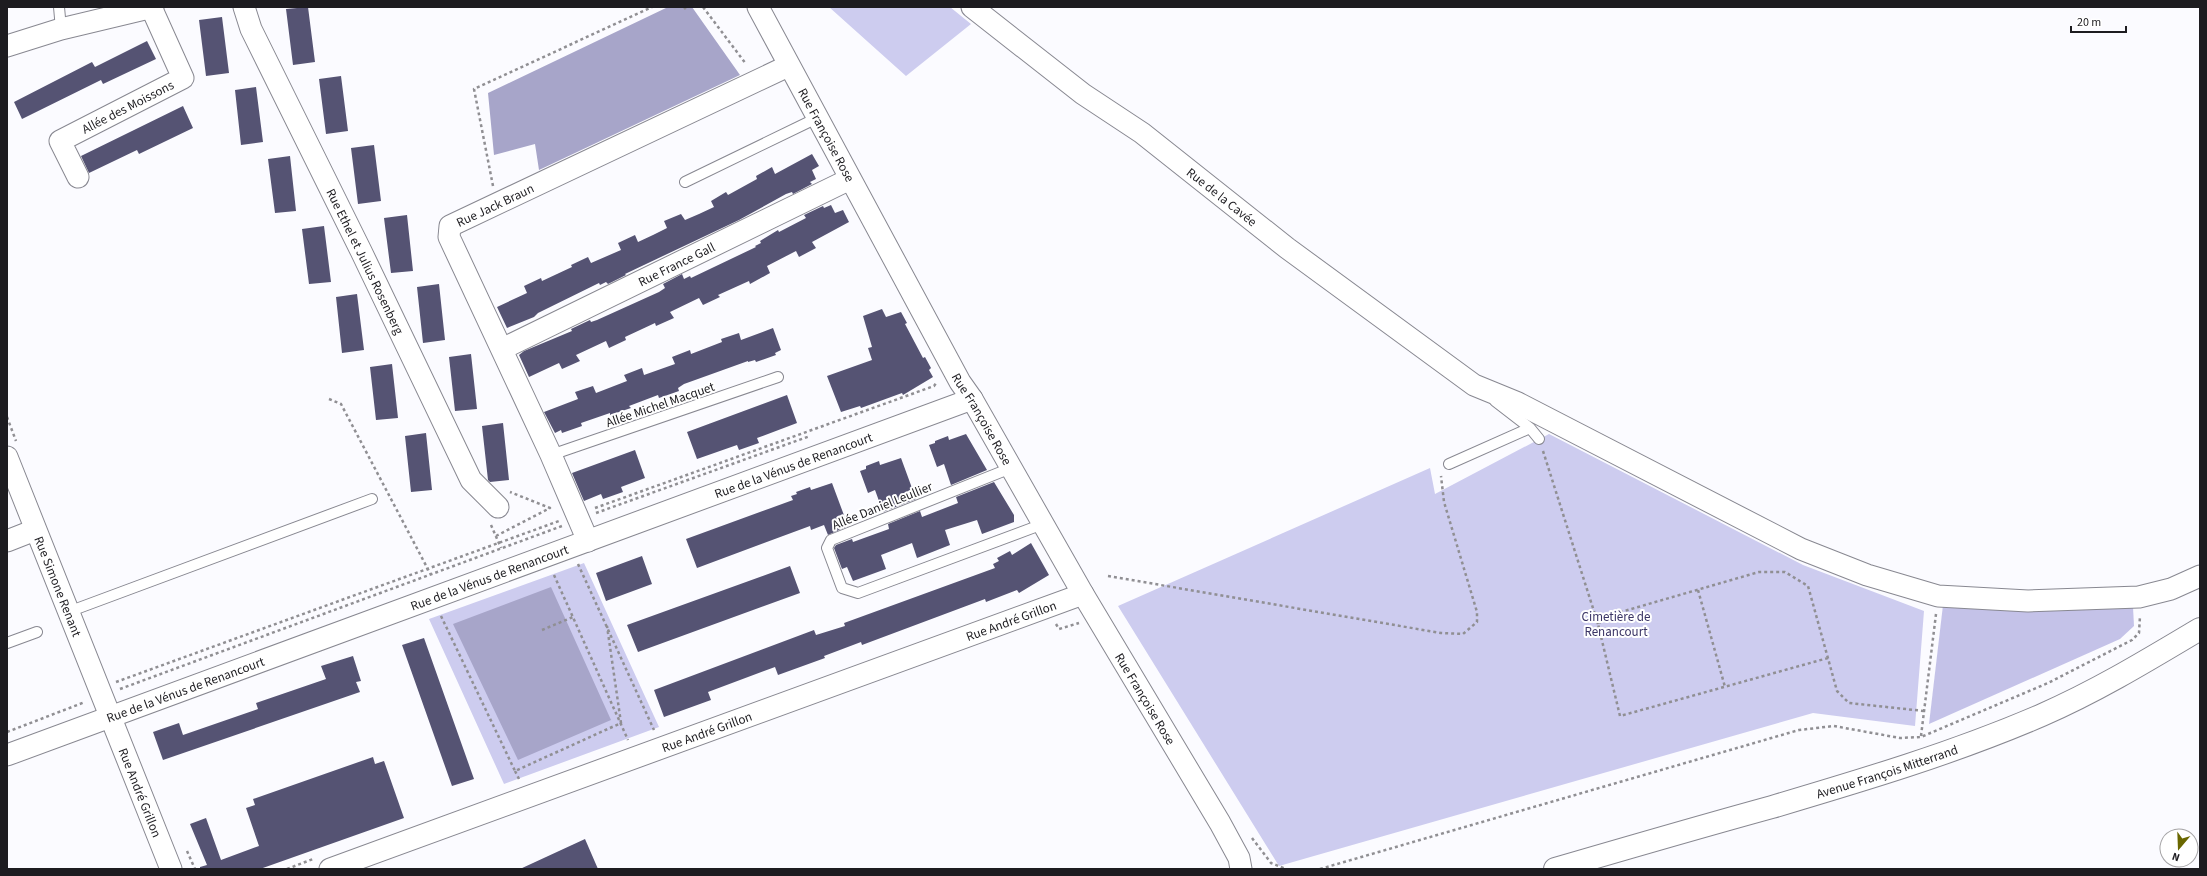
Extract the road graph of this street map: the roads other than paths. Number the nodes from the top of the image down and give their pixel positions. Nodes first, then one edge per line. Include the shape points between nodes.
1 (59, 7) edge
2 (152, 7) edge
3 (244, 7) edge
4 (758, 7) edge
5 (972, 7) edge
6 (61, 29) junction
7 (7, 46) edge
8 (788, 66) junction
9 (817, 118) junction
10 (78, 177) dead end
11 (850, 179) junction
12 (685, 182) dead end
13 (502, 349) junction
14 (778, 377) dead end
15 (1474, 385) junction
16 (972, 400) junction
17 (1530, 428) junction
18 (1539, 439) road end
19 (551, 456) junction
20 (7, 457) edge
21 (1449, 464) road end
22 (1011, 468) junction
23 (372, 499) dead end
24 (492, 500) road end
25 (1043, 524) junction
26 (36, 530) junction
27 (7, 541) edge
28 (587, 551) junction
29 (2200, 576) edge
30 (1083, 594) junction
31 (68, 612) junction
32 (2200, 629) edge
33 (37, 632) dead end
34 (7, 644) edge
35 (110, 715) junction
36 (7, 755) edge
37 (1251, 865) edge
38 (171, 869) edge
39 (330, 869) edge
40 (1555, 869) edge

1 - 6 lane
2 - 6 street
2 - 10 street, Allée des Moissons via 183,78 60,141
3 - 24 street, Rue Ethel et Julius Rosenberg via 251,29 362,251 471,480
4 - 8 street, Rue Françoise Rose
5 - 15 street, Rue de la Cavée via 1083,94 1142,133 1287,248
6 - 7 street
8 - 9 street, Rue Françoise Rose
8 - 13 street, Rue Jack Braun via 450,226 449,237
9 - 11 street, Rue Françoise Rose
9 - 12 lane
11 - 13 street, Rue France Gall
11 - 16 street, Rue Françoise Rose
13 - 19 street, Rue Jack Braun
14 - 19 lane, Allée Michel Macquet
15 - 17 lane
15 - 29 street, Rue de la Cavée via 1518,403 1801,549 1867,575 1938,596 2028,601 2139,597 2171,589
16 - 22 street, Rue Françoise Rose
16 - 28 street, Rue de la Vénus de Renancourt
17 - 18 lane
17 - 21 lane
19 - 28 street, Rue Jack Braun via 578,517
20 - 26 street, Rue Simone Renant
22 - 25 street, Rue Françoise Rose
22 - 25 lane, Allée Daniel Leullier via 830,540 827,548 842,588 858,593
23 - 31 lane
25 - 30 street, Rue Françoise Rose
26 - 27 street
26 - 31 street, Rue Simone Renant
28 - 35 street, Rue de la Vénus de Renancourt via 440,595
30 - 37 street, Rue Françoise Rose via 1220,823
30 - 39 street, Rue André Grillon
31 - 35 street, Rue Simone Renant via 107,690
32 - 40 main road, Avenue François Mitterrand via 2102,686 2043,715 1981,740 1851,784
33 - 34 lane
35 - 36 street, Rue de la Vénus de Renancourt
35 - 38 street, Rue André Grillon

